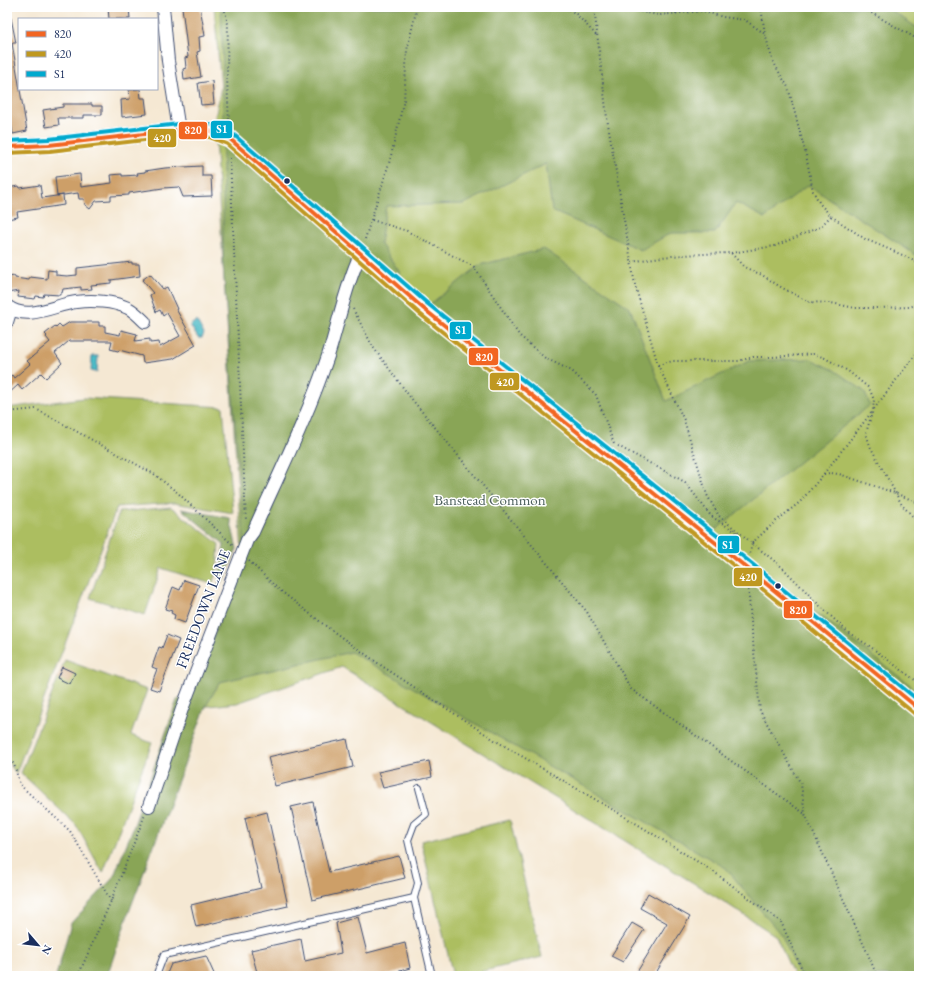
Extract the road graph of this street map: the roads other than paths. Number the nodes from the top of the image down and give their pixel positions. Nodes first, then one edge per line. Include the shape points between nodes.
1 (163, 7) edge
2 (179, 130) junction
3 (7, 147) edge
4 (360, 254) junction
5 (9, 308) edge
6 (7, 322) edge
7 (145, 322) dead end
8 (919, 709) edge
9 (419, 788) dead end
10 (148, 806) road end
11 (414, 898) junction
12 (156, 976) edge
13 (432, 976) edge

1 - 2 street via 168,61
2 - 3 main road via 49,145
2 - 4 main road via 210,131 230,139
4 - 8 main road via 424,309
4 - 10 street, FREEDOWN LANE via 345,294 328,356 303,422 247,540
5 - 6 street
5 - 7 street via 36,313 75,302 100,302 129,308
9 - 11 lane via 426,814 414,824 408,840 418,883
11 - 12 lane via 164,954
11 - 13 lane

